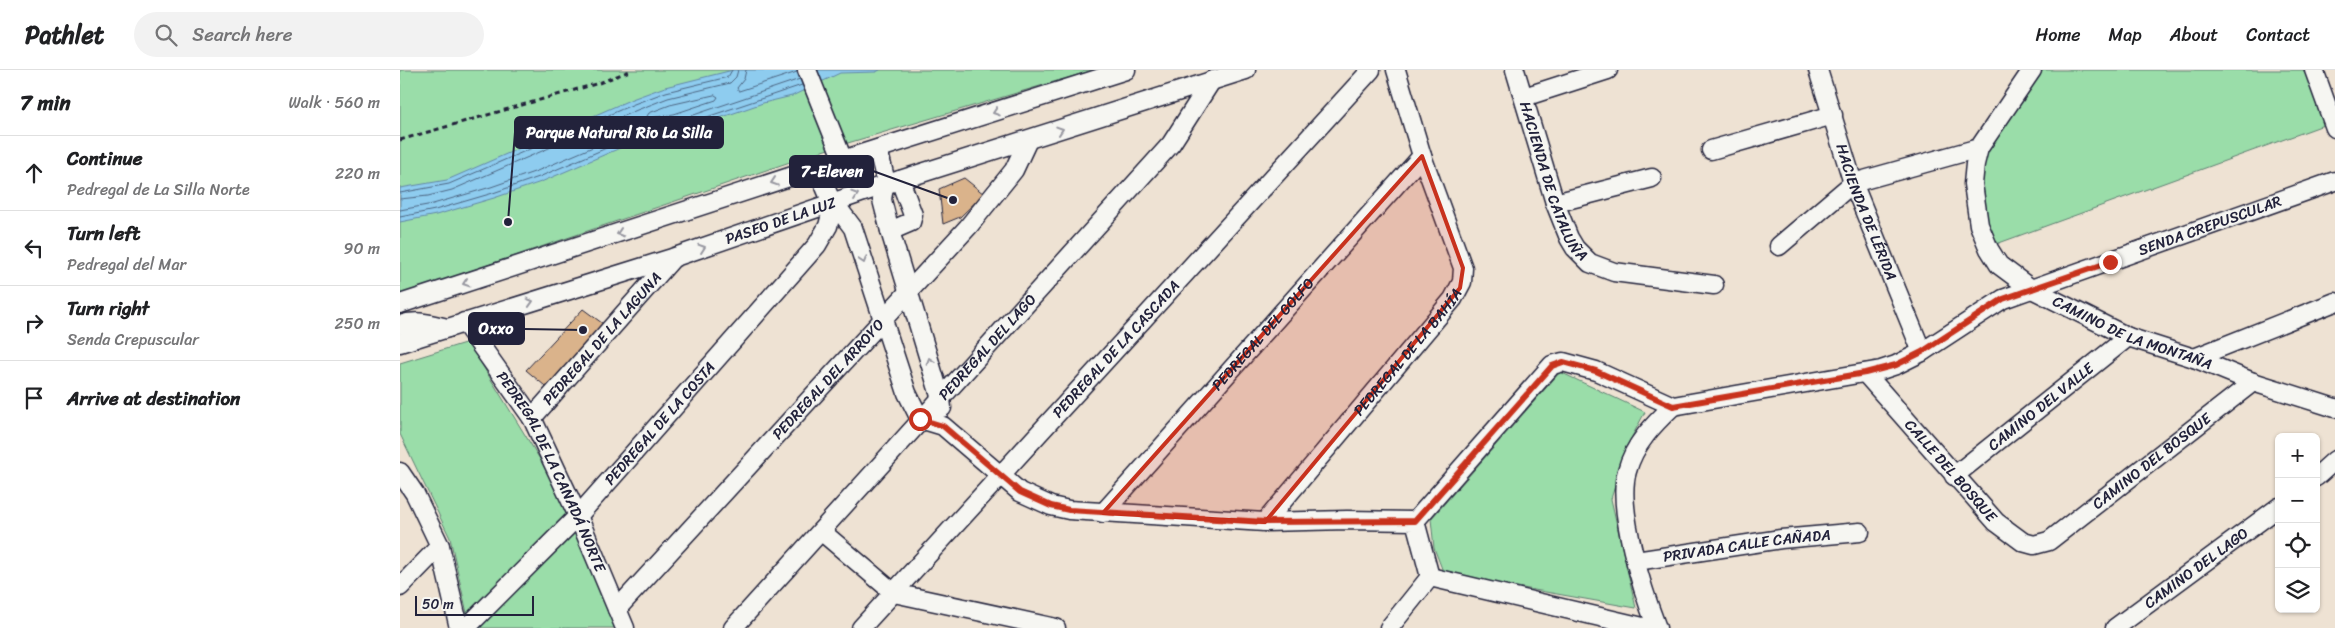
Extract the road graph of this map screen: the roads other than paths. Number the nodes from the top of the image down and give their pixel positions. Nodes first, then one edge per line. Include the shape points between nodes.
1 (807, 70) edge
2 (1126, 70) edge
3 (1246, 70) edge
4 (1371, 70) edge
5 (1396, 70) edge
6 (1515, 70) edge
7 (1608, 70) edge
8 (1818, 70) edge
9 (2032, 70) edge
10 (2314, 70) edge
11 (1212, 80) junction
12 (1524, 97) junction
13 (1833, 115) junction
14 (2335, 128) edge
15 (1028, 140) junction
16 (1979, 148) junction
17 (878, 149) junction
18 (1711, 150) dead end
19 (840, 153) junction
20 (1422, 156) junction
21 (817, 168) junction
22 (1652, 178) dead end
23 (2335, 181) edge
24 (892, 183) junction
25 (1853, 183) junction
26 (834, 202) junction
27 (1555, 203) junction
28 (890, 231) junction
29 (1780, 246) dead end
30 (672, 258) junction
31 (1714, 285) dead end
32 (2030, 288) junction
33 (908, 293) junction
34 (2335, 302) edge
35 (400, 304) edge
36 (882, 321) junction
37 (464, 322) junction
38 (400, 325) edge
39 (447, 328) junction
40 (2128, 337) junction
41 (400, 343) edge
42 (1922, 352) junction
43 (2194, 358) junction
44 (1865, 373) junction
45 (2253, 382) junction
46 (941, 398) junction
47 (1673, 406) junction
48 (2335, 408) edge
49 (532, 418) junction
50 (920, 419) junction
51 (943, 426) junction
52 (2335, 460) edge
53 (400, 472) edge
54 (2320, 473) edge
55 (1000, 475) junction
56 (1954, 476) junction
57 (2275, 510) edge
58 (1103, 513) junction
59 (578, 516) junction
60 (1415, 521) junction
61 (1265, 522) junction
62 (821, 531) junction
63 (1860, 532) dead end
64 (2049, 541) joint
65 (440, 546) junction
66 (1636, 560) junction
67 (1430, 577) junction
68 (400, 587) edge
69 (894, 593) junction
70 (618, 608) junction
71 (1013, 623) edge
72 (459, 628) edge
73 (466, 628) edge
74 (625, 628) edge
75 (733, 628) edge
76 (862, 628) edge
77 (1056, 628) edge
78 (1389, 628) edge
79 (1647, 628) edge
80 (1657, 628) edge
81 (2115, 628) edge

1 - 19 street
2 -> 17 street
3 - 11 street, PASEO DE LA LUZ
4 - 55 street, PEDREGAL DE LA CASCADA
5 - 20 street, PEDREGAL DE LA BAHÍA
6 - 12 street, HACIENDA DE CATALUÑA
7 - 12 street
8 - 13 street, HACIENDA DE LÉRIDA
9 - 16 street, CAMINO DE LA MONTAÑA
10 - 14 street
15 -> 11 street, PASEO DE LA LUZ
11 - 46 street, PEDREGAL DEL LAGO via 1171,144
12 - 27 street, HACIENDA DE CATALUÑA
13 - 18 street
13 - 25 street, HACIENDA DE LÉRIDA
15 - 24 street, PASEO DE LA LUZ
15 - 33 street, PEDREGAL DEL ARROYO via 1014,170 1002,186
16 - 25 street
16 - 32 street, CAMINO DE LA MONTAÑA via 1973,184 1979,225 1999,265
17 - 19 street
17 - 24 street
19 - 21 street
20 - 58 street, PEDREGAL DEL GOLFO
20 - 61 street, PEDREGAL DE LA BAHÍA via 1463,268 1460,288
21 - 26 street via 825,190
21 -> 35 street
22 - 27 street
23 - 32 street, SENDA CREPUSCULAR
26 -> 24 street, PASEO DE LA LUZ
24 - 28 street via 882,200
24 - 28 street via 912,214 912,222
25 - 29 street
25 - 42 street, HACIENDA DE LÉRIDA
30 -> 26 street, PASEO DE LA LUZ
26 -> 36 street via 853,228
26 - 59 street, PEDREGAL DE LA COSTA via 828,226 817,245
27 - 31 street, HACIENDA DE CATALUÑA via 1575,248 1590,263 1614,272
28 - 33 street
37 -> 30 street, PASEO DE LA LUZ
30 - 49 street, PEDREGAL DE LA LAGUNA
32 - 40 street, CAMINO DE LA MONTAÑA
32 - 42 street, SENDA CREPUSCULAR via 2003,299
33 - 36 street, PEDREGAL DEL ARROYO
46 -> 33 street
34 - 43 street
36 - 50 street via 907,393
36 - 70 street, PEDREGAL DEL ARROYO
37 - 39 street, PASEO DE LA LUZ
37 - 49 street, PEDREGAL DE LA CANADÁ NORTE
38 - 39 street via 411,321
39 - 41 street, PASEO DE LA LUZ
40 - 43 street, CAMINO DE LA MONTAÑA
40 - 56 street, CAMINO DEL VALLE
42 - 44 street, SENDA CREPUSCULAR via 1896,365
43 - 45 street, CAMINO DE LA MONTAÑA
44 - 47 street, SENDA CREPUSCULAR
44 - 56 street, CALLE DEL BOSQUE
45 - 48 street, CAMINO DE LA MONTAÑA
45 - 64 street, CAMINO DEL BOSQUE
46 - 50 street, PEDREGAL DEL LAGO
46 - 51 street
47 - 60 street via 1596,371 1563,362 1552,366
47 - 66 street via 1638,446 1627,471 1623,496
49 - 59 street, PEDREGAL DE LA CANADÁ NORTE
50 - 51 street
50 - 62 street, PEDREGAL DEL LAGO
51 - 55 street
52 - 54 street
53 - 65 street via 419,500
55 - 58 street via 1020,492 1051,506
55 - 69 street, PEDREGAL DE LA CASCADA
56 - 64 street, CALLE DEL BOSQUE via 2007,533 2034,545
57 - 81 street, CAMINO DEL LAGO
58 - 61 street
59 - 70 street, PEDREGAL DE LA CANADÁ NORTE
59 - 73 street, PEDREGAL DE LA COSTA
60 - 61 street
60 - 67 street
62 - 69 street
62 - 75 street, PEDREGAL DEL LAGO
63 - 66 street, PRIVADA CALLE CAÑADA via 1781,539
65 - 68 street
65 - 72 street
66 - 80 street
67 - 78 street
67 - 79 street
69 - 71 street
69 - 76 street, PEDREGAL DE LA CASCADA
70 - 74 street, PEDREGAL DE LA CANADÁ NORTE
71 - 77 street

